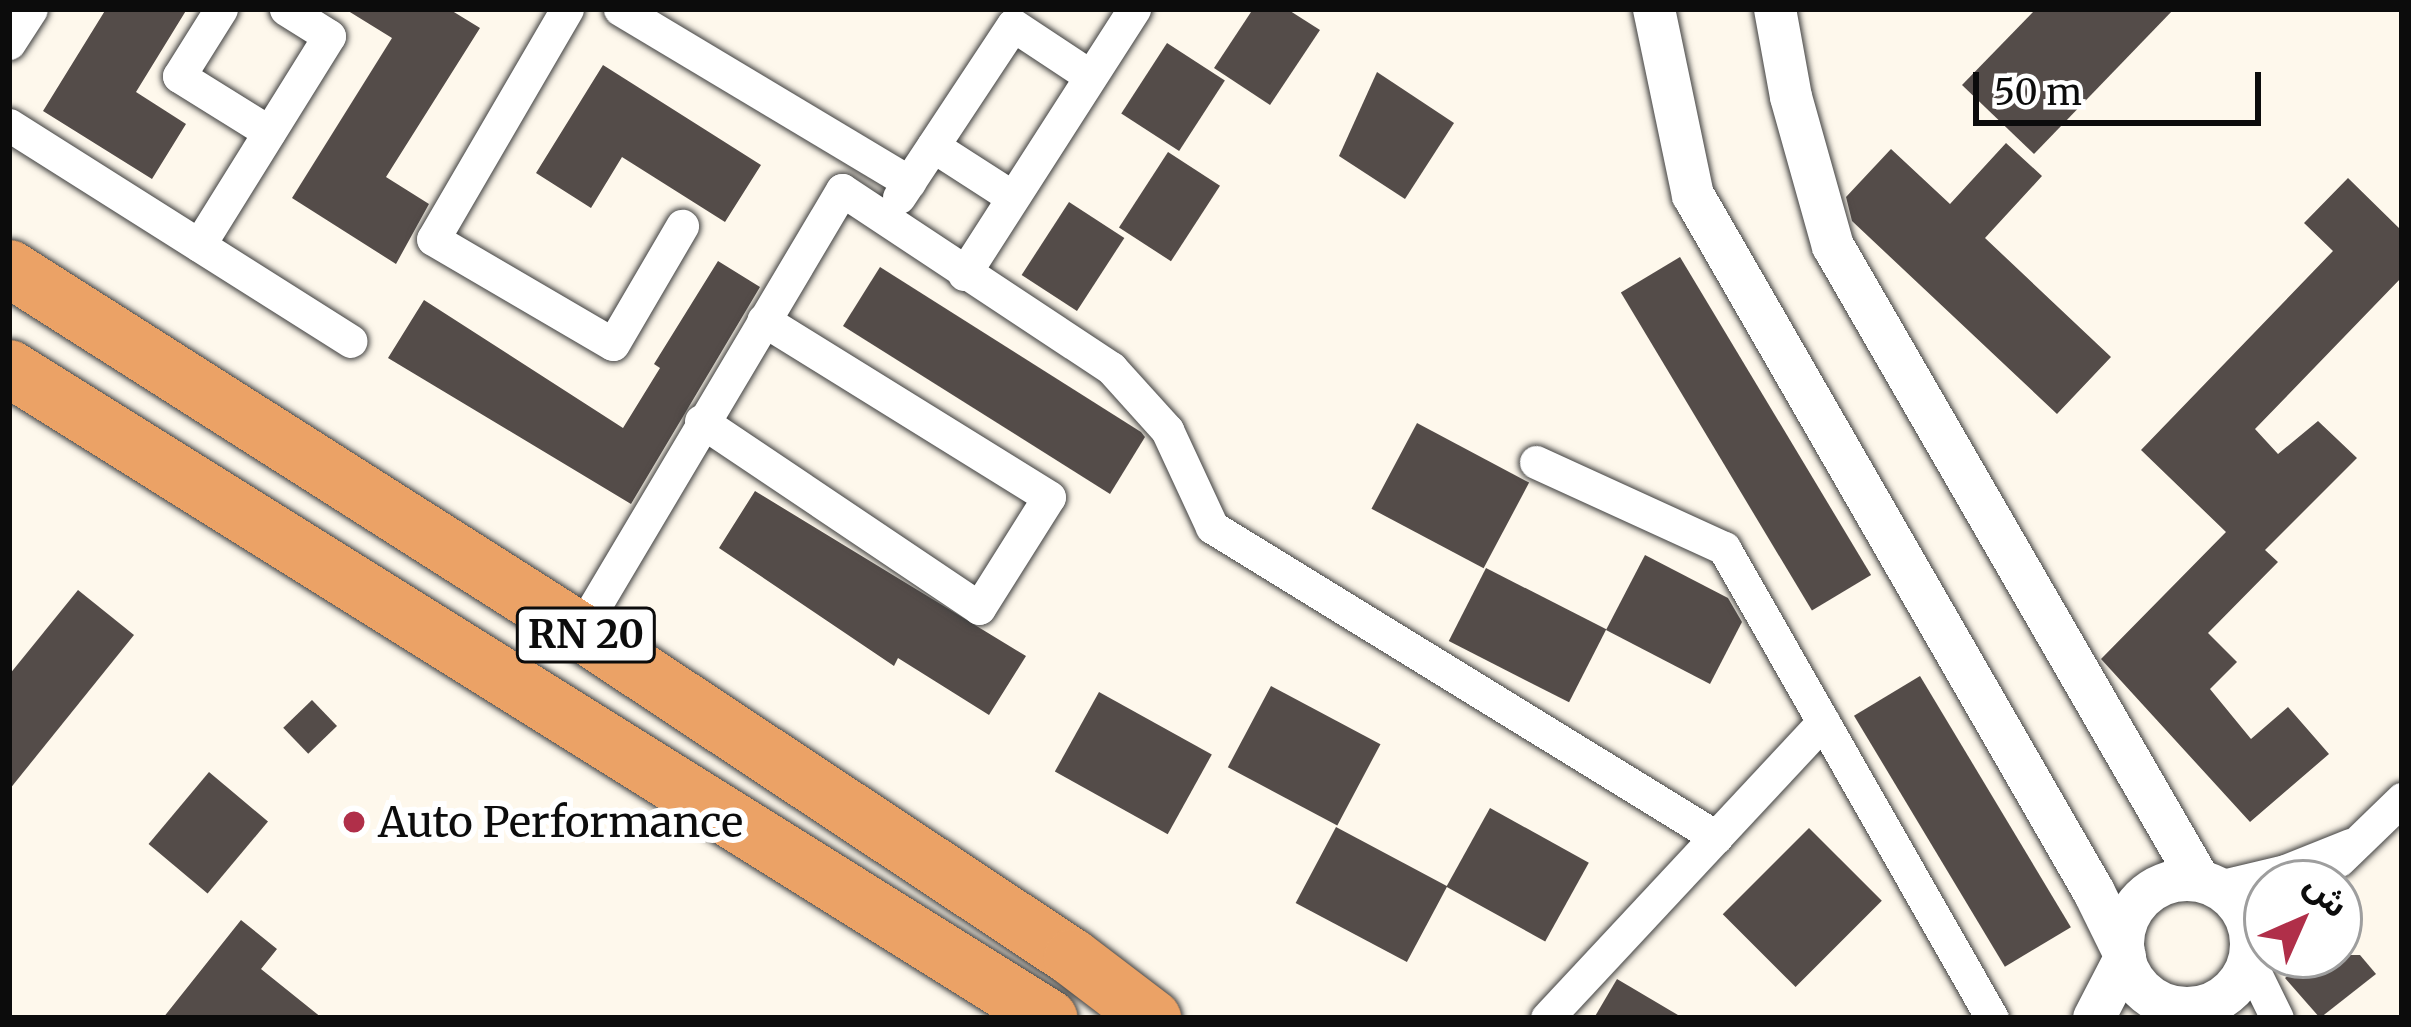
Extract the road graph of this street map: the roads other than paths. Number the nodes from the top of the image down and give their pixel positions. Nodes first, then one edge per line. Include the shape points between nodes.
1 (32, 9) edge
2 (220, 9) edge
3 (286, 9) edge
4 (567, 9) edge
5 (620, 9) edge
6 (1134, 9) edge
7 (1654, 9) edge
8 (1774, 9) edge
9 (1018, 17) edge
10 (9, 43) edge
11 (1090, 76) junction
12 (9, 124) edge
13 (269, 132) junction
14 (933, 146) junction
15 (909, 182) junction
16 (1012, 197) junction
17 (886, 217) junction
18 (682, 226) dead end
19 (199, 245) junction
20 (9, 268) edge
21 (964, 274) junction
22 (763, 320) junction
23 (351, 341) dead end
24 (9, 368) edge
25 (701, 421) junction
26 (1536, 462) dead end
27 (580, 631) junction
28 (1823, 722) junction
29 (2402, 799) edge
30 (1716, 837) junction
31 (2350, 845) junction
32 (2339, 859) edge
33 (2209, 884) junction
34 (2243, 913) edge
35 (2124, 956) junction
36 (2243, 970) edge
37 (2265, 979) edge
38 (2193, 1013) edge
39 (1048, 1018) edge
40 (1152, 1018) edge
41 (1546, 1018) edge
42 (1992, 1018) edge
43 (2094, 1018) edge
44 (2277, 1018) edge

1 - 10 street
2 - 13 street via 178,76
3 - 13 street via 329,36
4 - 18 street via 433,238 613,344
5 - 15 street
6 - 11 street
7 - 35 street via 1694,195 2095,892
8 - 33 street via 1834,246
9 - 11 street
9 - 14 street
11 - 16 street
12 - 19 street
13 - 19 street
14 - 15 street
14 - 16 street
15 - 17 street
16 - 21 street
17 - 21 street
17 - 22 street via 842,190
19 - 23 street
20 - 27 highway, RN 20
21 - 30 street via 1132,389 1167,430 1212,527
22 - 25 street
22 - 25 street via 1049,497 980,608
24 - 39 highway, RN 20
25 - 27 street
26 - 28 street via 1724,548
27 - 40 highway, RN 20
28 - 30 street
28 - 42 street
29 - 31 street
30 - 41 street
31 - 32 street
31 - 33 street via 2285,871
33 - 34 street
33 - 35 street via 2179,880 2142,897 2130,914
35 - 38 street via 2146,993
35 - 43 street
36 - 38 street via 2224,998
37 - 44 street

